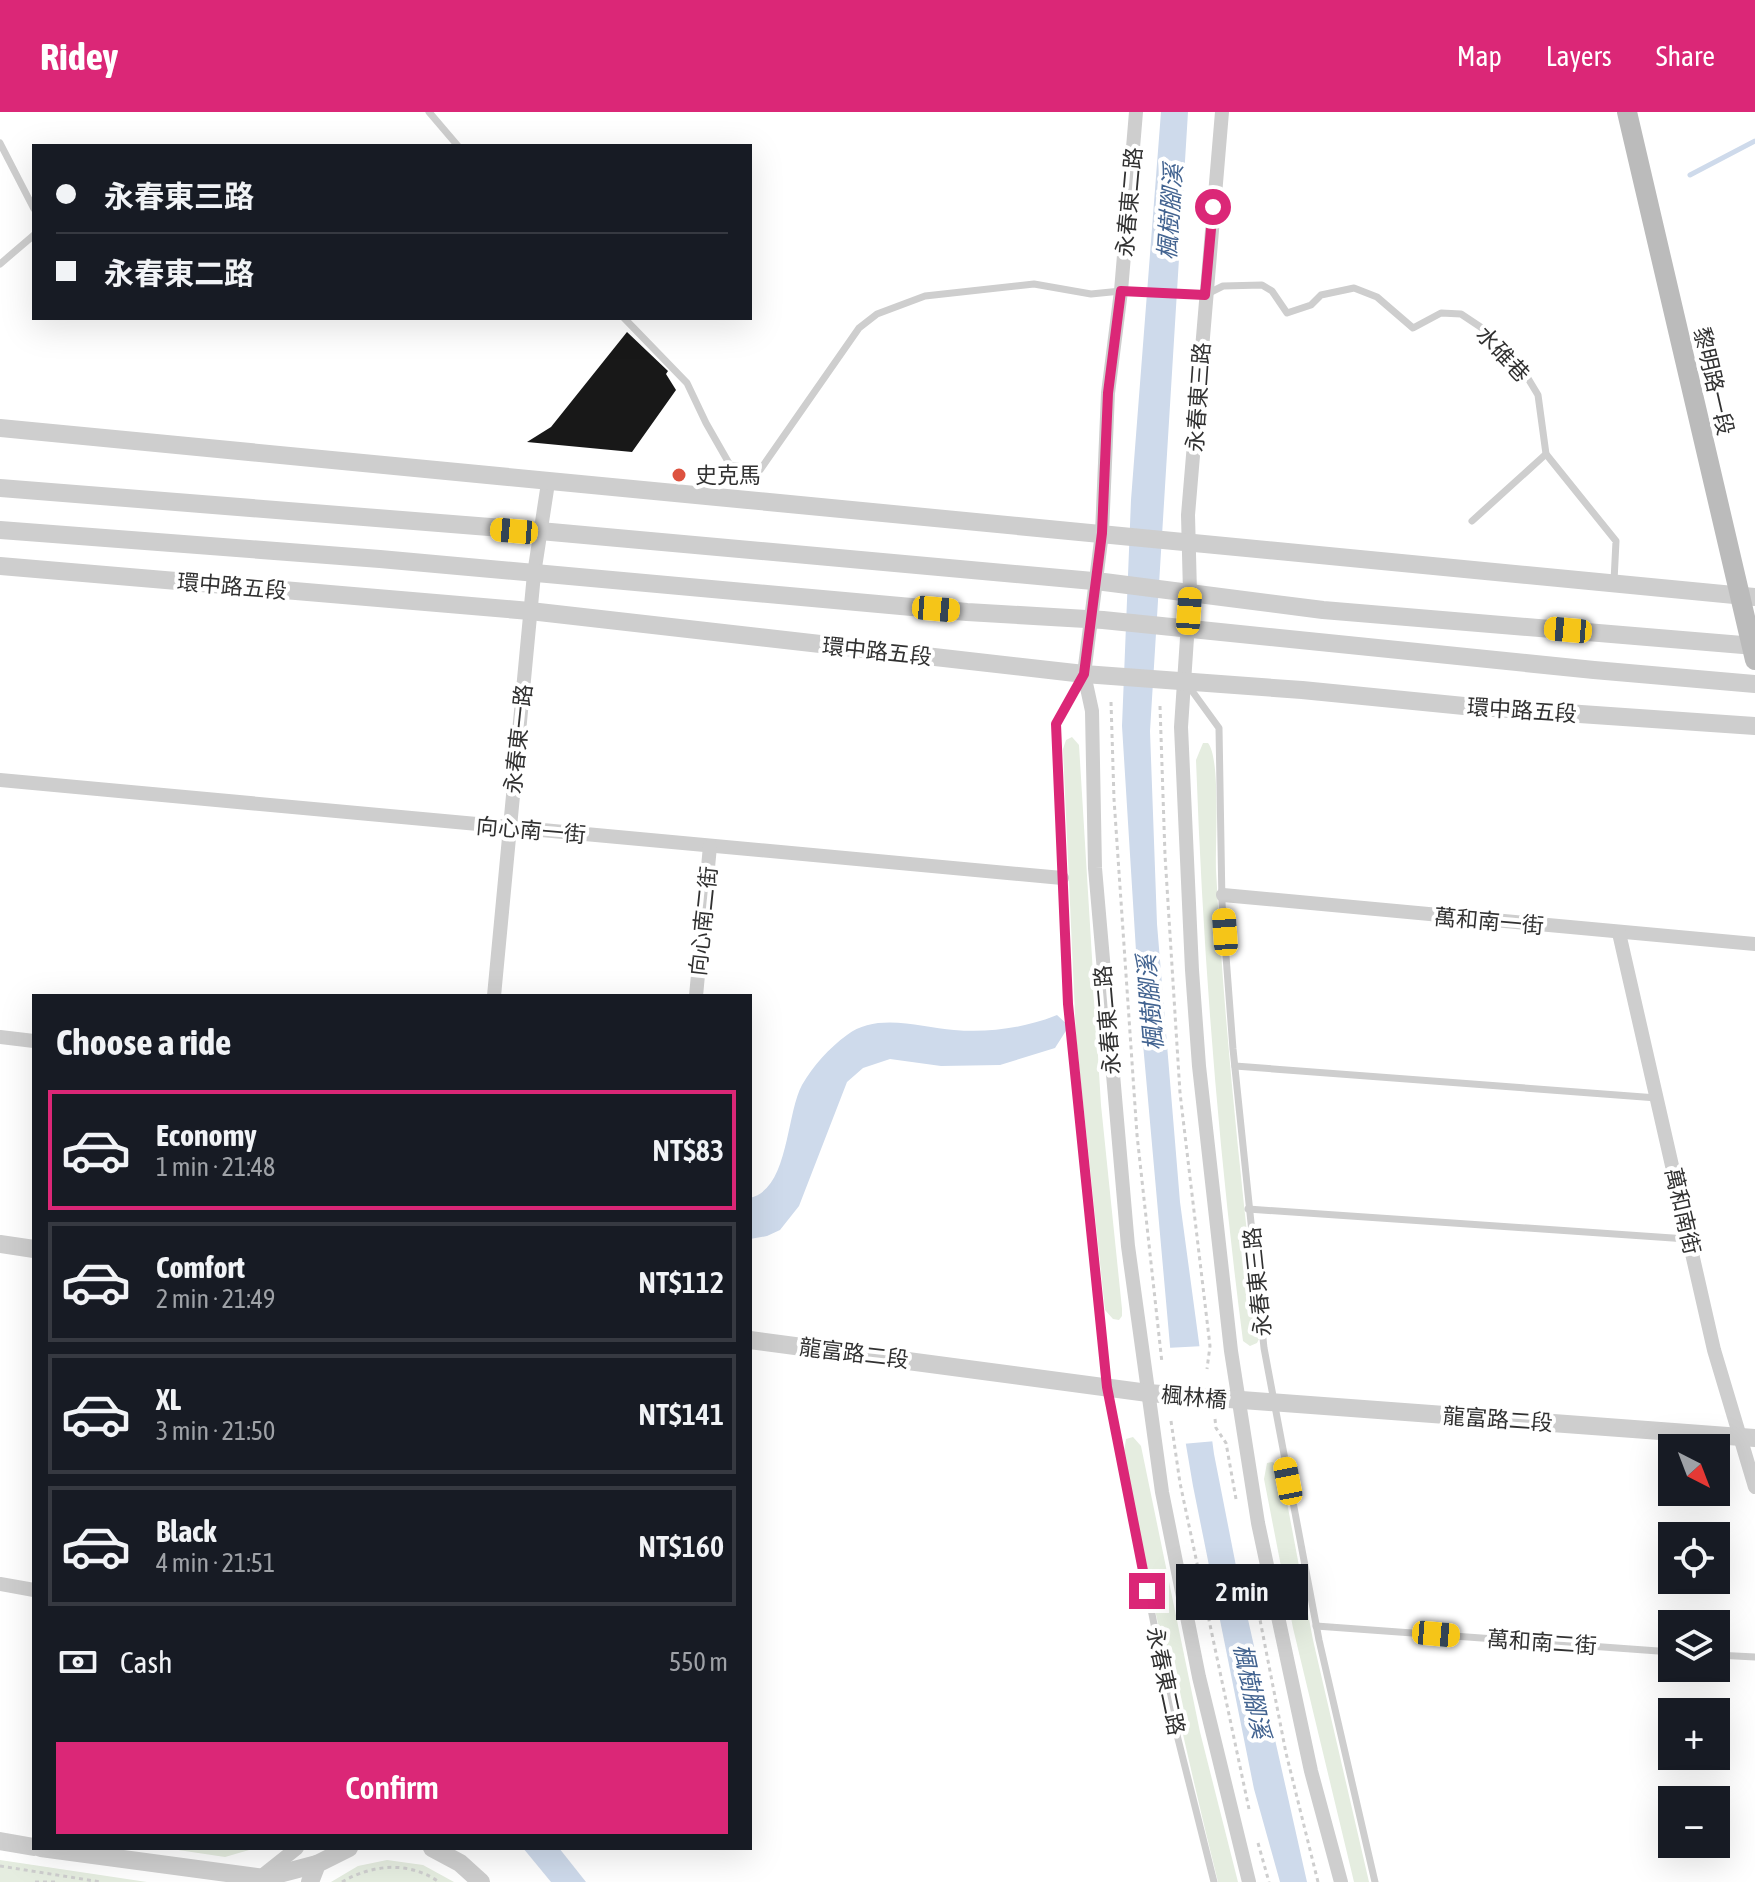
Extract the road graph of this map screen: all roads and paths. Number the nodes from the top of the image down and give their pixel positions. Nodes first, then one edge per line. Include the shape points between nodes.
1 (429, 112) edge
2 (1136, 112) edge
3 (1222, 112) edge
4 (1627, 112) edge
5 (0, 143) edge
6 (456, 144) edge
7 (32, 205) edge
8 (32, 237) edge
9 (0, 264) edge
10 (1121, 291) junction
11 (1205, 295) junction
12 (626, 320) edge
13 (0, 428) edge
14 (1546, 454) junction
15 (548, 483) junction
16 (0, 488) edge
17 (1472, 521) dead end
18 (0, 530) edge
19 (540, 531) junction
20 (1106, 534) junction
21 (1187, 543) junction
22 (0, 566) edge
23 (534, 574) junction
24 (1099, 582) junction
25 (1614, 585) junction
26 (1185, 593) junction
27 (1747, 596) edge
28 (530, 611) junction
29 (1096, 620) junction
30 (1183, 629) junction
31 (1754, 650) edge
32 (1090, 675) junction
33 (1180, 681) junction
34 (1755, 684) edge
35 (1111, 702) dead end
36 (1755, 726) edge
37 (0, 780) edge
38 (509, 828) junction
39 (710, 846) junction
40 (1062, 878) junction
41 (1223, 895) junction
42 (1619, 933) junction
43 (1755, 944) edge
44 (494, 994) edge
45 (696, 994) edge
46 (0, 1037) edge
47 (32, 1041) edge
48 (1235, 1066) junction
49 (1657, 1098) junction
50 (1248, 1209) junction
51 (1689, 1239) junction
52 (0, 1244) edge
53 (32, 1249) edge
54 (752, 1340) edge
55 (1162, 1363) dead end
56 (1107, 1387) junction
57 (1148, 1393) junction
58 (1240, 1401) junction
59 (1276, 1403) junction
60 (1215, 1419) dead end
61 (1171, 1421) dead end
62 (1747, 1437) edge
63 (1755, 1487) edge
64 (1237, 1503) dead end
65 (0, 1584) edge
66 (1253, 1586) dead end
67 (32, 1590) edge
68 (1316, 1626) junction
69 (1658, 1651) edge
70 (1730, 1656) edge
71 (1755, 1657) edge
72 (1251, 1817) dead end
73 (1255, 1832) dead end
74 (0, 1841) edge
75 (32, 1847) edge
76 (56, 1850) edge
77 (295, 1850) edge
78 (342, 1850) edge
79 (436, 1850) edge
80 (319, 1856) edge
81 (0, 1866) edge
82 (261, 1877) junction
83 (35, 1882) edge
84 (58, 1882) edge
85 (101, 1882) edge
86 (310, 1882) edge
87 (342, 1882) edge
88 (439, 1882) edge
89 (481, 1882) edge
90 (1214, 1882) edge
91 (1249, 1882) edge
92 (1269, 1882) edge
93 (1318, 1882) edge
94 (1341, 1882) edge
95 (1375, 1882) edge

1 - 6 lane
2 - 10 street, 永春東二路
3 - 11 street, 永春東三路
4 - 27 main road, 黎明路一段
5 - 7 lane
8 - 9 lane
10 - 11 lane
10 - 12 lane via 1091,294 1034,284 925,296 877,314 859,328 760,470 730,465 687,383
10 - 20 street, 永春東二路 via 1108,393
11 - 14 lane, 水碓巷 via 1223,286 1262,285 1287,313 1311,305 1321,295 1354,288 1377,297 1413,328 1441,313 1461,314 1485,330 1523,370 1538,395
11 - 21 street, 永春東三路
13 - 15 street
14 - 17 lane
14 - 25 lane via 1616,541
15 - 19 street, 永春東一路
15 - 20 street
16 - 19 street
18 - 23 street, 環中路五段
19 - 23 street, 永春東一路
19 - 24 street
20 - 21 street
20 - 24 street, 永春東二路
21 - 25 street
21 - 26 street, 永春東三路
22 - 28 street, 環中路五段
23 - 28 street, 永春東一路
23 - 29 street, 環中路五段
24 - 26 street
24 - 29 street, 永春東二路
25 - 27 street
26 - 30 street, 永春東三路
26 - 31 street
27 - 31 main road, 黎明路一段
28 - 32 street, 環中路五段
28 - 38 street, 永春東一路
29 - 30 street, 環中路五段
29 - 32 street, 永春東二路
30 - 33 street, 永春東三路
30 - 34 street, 環中路五段
32 - 33 street, 環中路五段
32 - 40 lane, 永春東二路 via 1056,724
32 - 57 street, 永春東二路 via 1095,868 1115,1118
33 - 36 street, 環中路五段
33 - 41 lane, 永春東三路 via 1219,728
33 - 58 street, 永春東三路 via 1199,1066
35 - 55 path via 1137,1135
37 - 38 street, 向心南一街
38 - 39 street, 向心南一街
38 - 44 street, 永春東一路
39 - 40 street, 向心南一街
39 - 45 street, 向心南二街
40 - 56 lane, 永春東二路 via 1068,1004
41 - 42 street, 萬和南一街
41 - 48 lane, 永春東三路
42 - 43 street, 萬和南一街
42 - 49 street, 萬和南街
46 - 47 street
48 - 49 lane
48 - 50 lane, 永春東三路
49 - 51 street, 萬和南街
50 - 51 lane
50 - 59 lane, 永春東三路 via 1264,1348
51 - 62 street, 萬和南街 via 1714,1350
52 - 53 street
54 - 56 street, 龍富路二段
56 - 57 street, 龍富路二段
56 - 90 lane, 永春東二路 via 1172,1715
57 - 58 street, 楓林橋
57 - 91 street, 永春東二路 via 1196,1662
58 - 59 street, 龍富路二段
58 - 94 street, 永春東三路 via 1258,1523 1311,1771
59 - 62 street, 龍富路二段
59 - 68 lane, 永春東三路
60 - 64 path via 1226,1443
61 - 72 path
62 - 63 street, 萬和南街
65 - 67 street
66 - 93 path
68 - 69 lane, 萬和南二街
68 - 95 lane, 永春東三路
70 - 71 lane
73 - 92 path
74 - 75 street
76 - 82 street
77 - 82 street
78 - 80 street
79 - 89 street
80 - 82 street via 281,1875
80 - 86 street
81 - 85 path
83 - 84 path
87 - 88 path via 390,1867 408,1868

